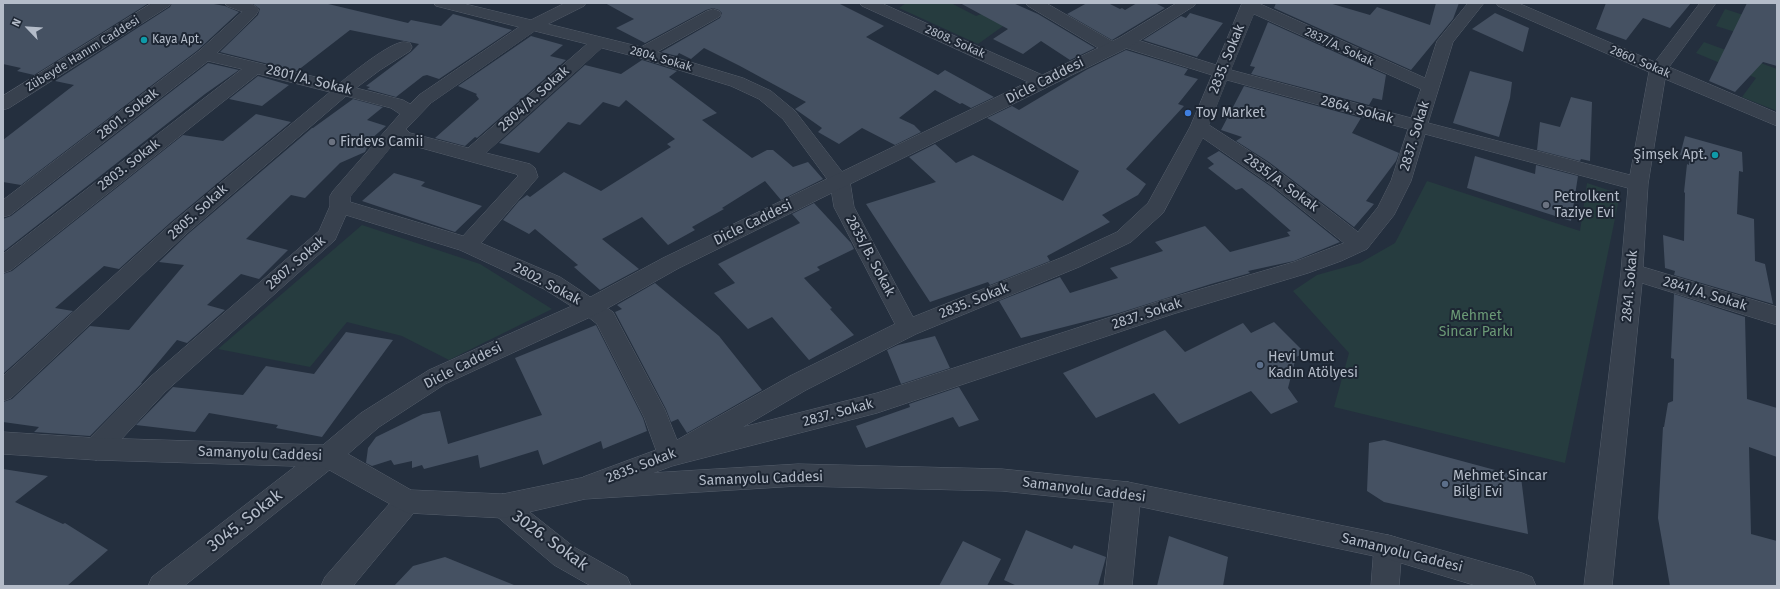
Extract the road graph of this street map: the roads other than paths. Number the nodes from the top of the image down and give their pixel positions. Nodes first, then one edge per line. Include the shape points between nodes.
1 (163, 3) edge
2 (232, 3) edge
3 (442, 3) edge
4 (578, 3) edge
5 (868, 3) edge
6 (1034, 3) edge
7 (1188, 3) edge
8 (1476, 3) edge
9 (1504, 3) edge
10 (1708, 3) edge
11 (1250, 5) edge
12 (249, 14) joint
13 (713, 14) dead end
14 (532, 26) junction
15 (598, 43) junction
16 (1118, 45) junction
17 (404, 47) dead end
18 (643, 53) junction
19 (205, 55) junction
20 (256, 67) junction
21 (1658, 70) junction
22 (1223, 73) junction
23 (1043, 82) junction
24 (1430, 87) junction
25 (345, 89) junction
26 (3, 104) edge
27 (411, 113) junction
28 (1777, 120) edge
29 (1418, 126) junction
30 (1199, 127) junction
31 (396, 128) junction
32 (471, 156) junction
33 (840, 182) junction
34 (1638, 184) junction
35 (340, 206) junction
36 (3, 210) edge
37 (1360, 244) junction
38 (467, 245) junction
39 (3, 265) edge
40 (1632, 272) junction
41 (591, 307) junction
42 (1777, 316) edge
43 (908, 328) junction
44 (3, 391) edge
45 (3, 443) edge
46 (96, 449) junction
47 (328, 456) junction
48 (671, 456) junction
49 (585, 488) junction
50 (1128, 493) junction
51 (408, 502) junction
52 (503, 506) junction
53 (1388, 547) junction
54 (162, 586) edge
55 (335, 586) edge
56 (617, 586) edge
57 (1118, 586) edge
58 (1385, 586) edge
59 (1522, 586) edge
60 (1598, 586) edge

1 - 26 street, Zübeyde Hanım Caddesi
2 - 12 street via 252,10
3 - 14 street, 2804. Sokak
4 - 14 street, 2807. Sokak
5 - 23 street, 2808. Sokak
6 - 16 street, 2864. Sokak
7 - 16 street, Dicle Caddesi
8 - 24 street, 2837. Sokak via 1445,41
9 - 21 street, 2860. Sokak
10 - 21 street, 2841. Sokak
11 - 22 street, 2835. Sokak
11 - 24 street, 2837/A. Sokak
12 - 19 street, 2801. Sokak
13 - 18 street
14 - 15 street, 2804. Sokak
14 - 27 street, 2807. Sokak via 425,99
15 - 18 street, 2804. Sokak
15 - 32 street, 2804/A. Sokak
16 - 22 street, 2864. Sokak
16 - 23 street, Dicle Caddesi
17 - 25 street, 2805. Sokak
18 - 33 street, 2804. Sokak via 737,82 765,95 789,115
19 - 20 street, 2801/A. Sokak
19 - 36 street, 2801. Sokak
20 - 25 street, 2801/A. Sokak
20 - 39 street, 2803. Sokak
21 - 28 street, 2860. Sokak
21 - 34 street, 2841. Sokak
22 - 29 street, 2864. Sokak
22 - 30 street, 2835. Sokak
23 - 33 street, Dicle Caddesi
24 - 29 street, 2837. Sokak
25 - 27 street, 2801/A. Sokak via 397,104
25 - 44 street, 2805. Sokak via 231,182 77,320
27 - 31 street, 2807. Sokak
29 - 34 street, 2864. Sokak
29 - 37 street, 2837. Sokak via 1401,181 1387,210
30 - 37 street, 2835/A. Sokak via 1266,171
30 - 43 street, 2835. Sokak via 1156,208 1124,237 1071,262
31 - 32 street via 403,137
31 - 35 street, 2807. Sokak via 340,196
32 - 38 street via 523,169 528,173 528,177
33 - 41 street, Dicle Caddesi via 671,263
33 - 43 street, 2835/B. Sokak via 844,207
34 - 40 street, 2841. Sokak
35 - 38 street, 2802. Sokak
35 - 46 street, 2807. Sokak via 328,235 157,385
37 - 48 street, 2837. Sokak via 1300,268 1168,307 877,403
38 - 41 street, 2802. Sokak via 552,283
40 - 42 street, 2841/A. Sokak
40 - 60 street, 2841. Sokak
41 - 47 street, Dicle Caddesi via 437,377 370,420
41 - 48 street, 2802. Sokak via 605,318 656,417
43 - 48 street, 2835. Sokak via 798,383
45 - 46 street, Samanyolu Caddesi
46 - 47 street, Samanyolu Caddesi
47 - 51 street, Samanyolu Caddesi
47 - 54 street, 3045. Sokak
48 - 49 street, 2835. Sokak
49 - 50 street, Samanyolu Caddesi via 798,475 1002,480
49 - 52 street, Samanyolu Caddesi
50 - 53 street, Samanyolu Caddesi
50 - 57 street
51 - 52 street, Samanyolu Caddesi
51 - 55 street
52 - 56 street, 3026. Sokak via 564,556
53 - 58 street
53 - 59 street, Samanyolu Caddesi

